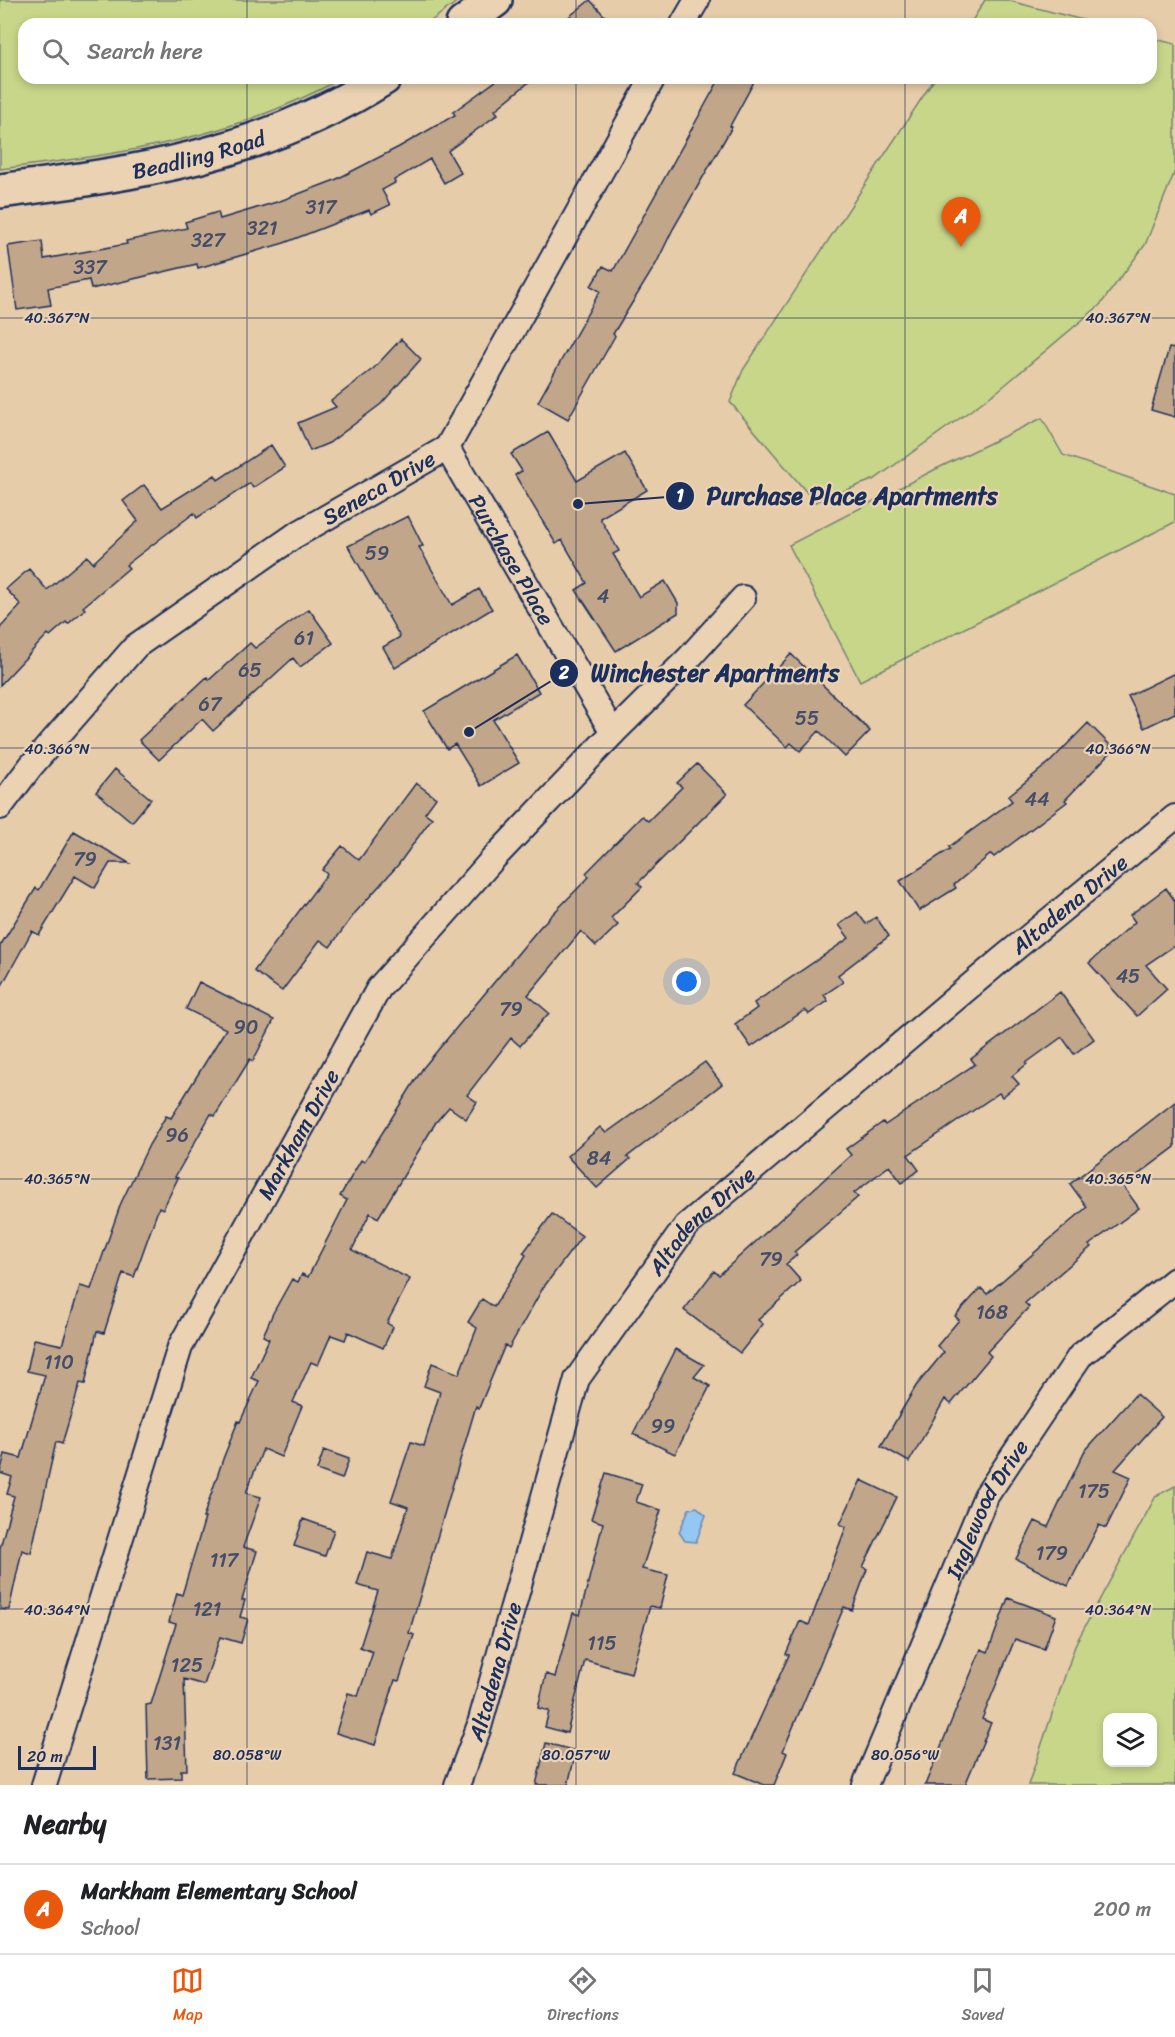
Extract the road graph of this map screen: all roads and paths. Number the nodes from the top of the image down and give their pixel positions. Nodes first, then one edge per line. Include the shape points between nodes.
1 (495, 0) edge
2 (697, 0) edge
3 (471, 18) edge
4 (686, 18) edge
5 (374, 84) edge
6 (650, 84) edge
7 (0, 191) edge
8 (447, 448) junction
9 (743, 598) dead end
10 (613, 733) junction
11 (0, 807) edge
12 (1175, 817) edge
13 (1175, 1280) edge
14 (54, 1750) junction
15 (44, 1785) edge
16 (64, 1785) edge
17 (458, 1785) edge
18 (865, 1785) edge

1 - 3 street
2 - 4 street
5 - 7 street, Beadling Road via 329,110 217,153 120,176
6 - 8 street, Seneca Drive
8 - 10 street, Purchase Place
8 - 11 street, Seneca Drive via 267,553 136,646
9 - 10 street, Markham Drive
10 - 14 street, Markham Drive via 493,859 379,988 180,1347
12 - 17 street, Altadena Drive via 686,1226 577,1379
13 - 18 street, Inglewood Drive via 1080,1356 986,1496
14 - 15 street, Markham Drive
14 - 16 street

